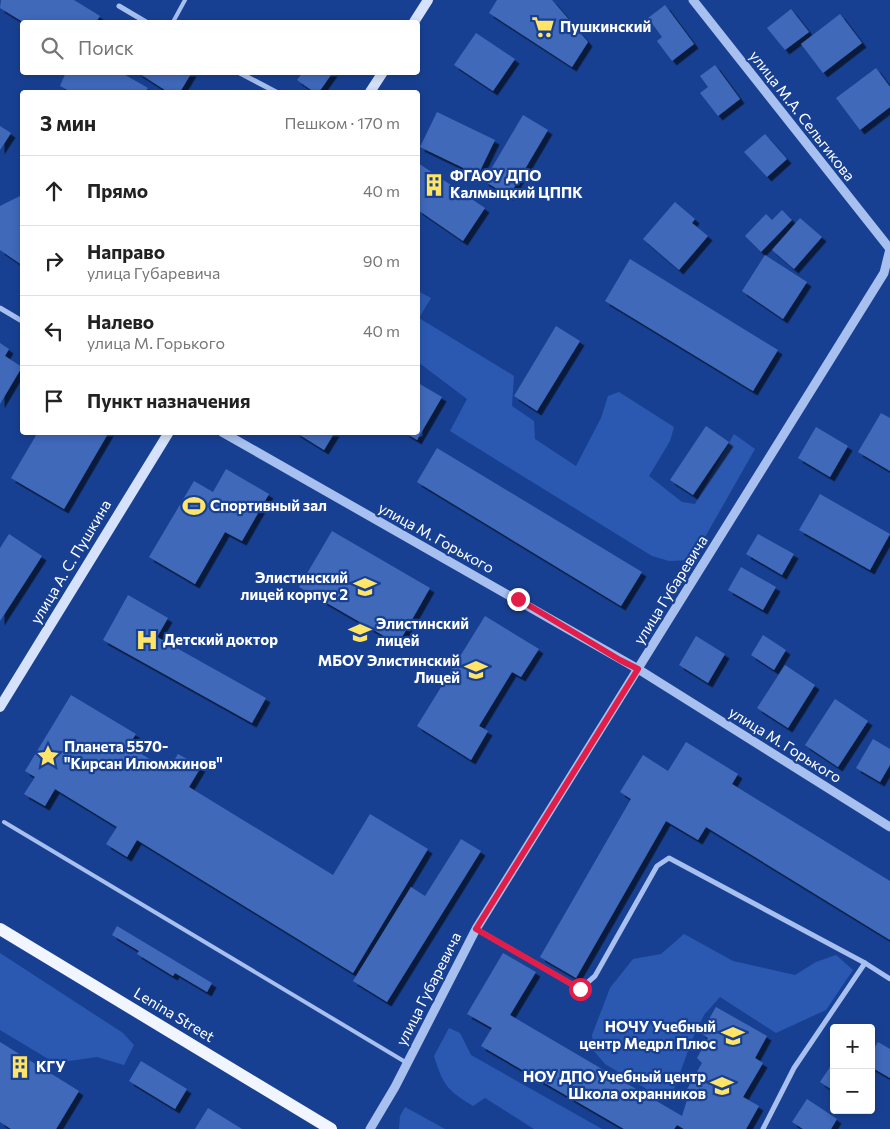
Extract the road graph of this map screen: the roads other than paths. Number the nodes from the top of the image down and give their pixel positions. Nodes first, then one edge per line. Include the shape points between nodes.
1 (185, 0) edge
2 (428, 0) edge
3 (693, 0) edge
4 (119, 6) dead end
5 (143, 20) edge
6 (174, 20) edge
7 (415, 20) edge
8 (244, 75) edge
9 (381, 75) edge
10 (272, 90) edge
11 (371, 90) edge
12 (890, 249) edge
13 (0, 308) edge
14 (20, 320) edge
15 (167, 435) edge
16 (227, 435) edge
17 (638, 669) junction
18 (0, 707) edge
19 (4, 822) dead end
20 (890, 827) edge
21 (0, 929) edge
22 (476, 929) junction
23 (866, 963) junction
24 (890, 979) edge
25 (407, 1063) junction
26 (331, 1129) edge
27 (370, 1129) edge
28 (763, 1129) edge

1 - 6 lane
2 - 7 main road
3 - 12 street, улица М.А. Сельгикова
4 - 5 street
8 - 10 street
9 - 11 main road
12 - 17 street, улица Губаревича via 884,274
13 - 14 street
15 - 18 main road, улица А. С. Пушкина
16 - 17 street, улица М. Горького
17 - 20 street, улица М. Горького
17 - 22 street, улица Губаревича
19 - 25 lane
21 - 26 main road, Lenina Street
22 - 23 street via 580,989 595,976 657,866 669,858
22 - 25 street, улица Губаревича
23 - 24 street
23 - 28 street via 794,1068
25 - 27 street, улица Губаревича

